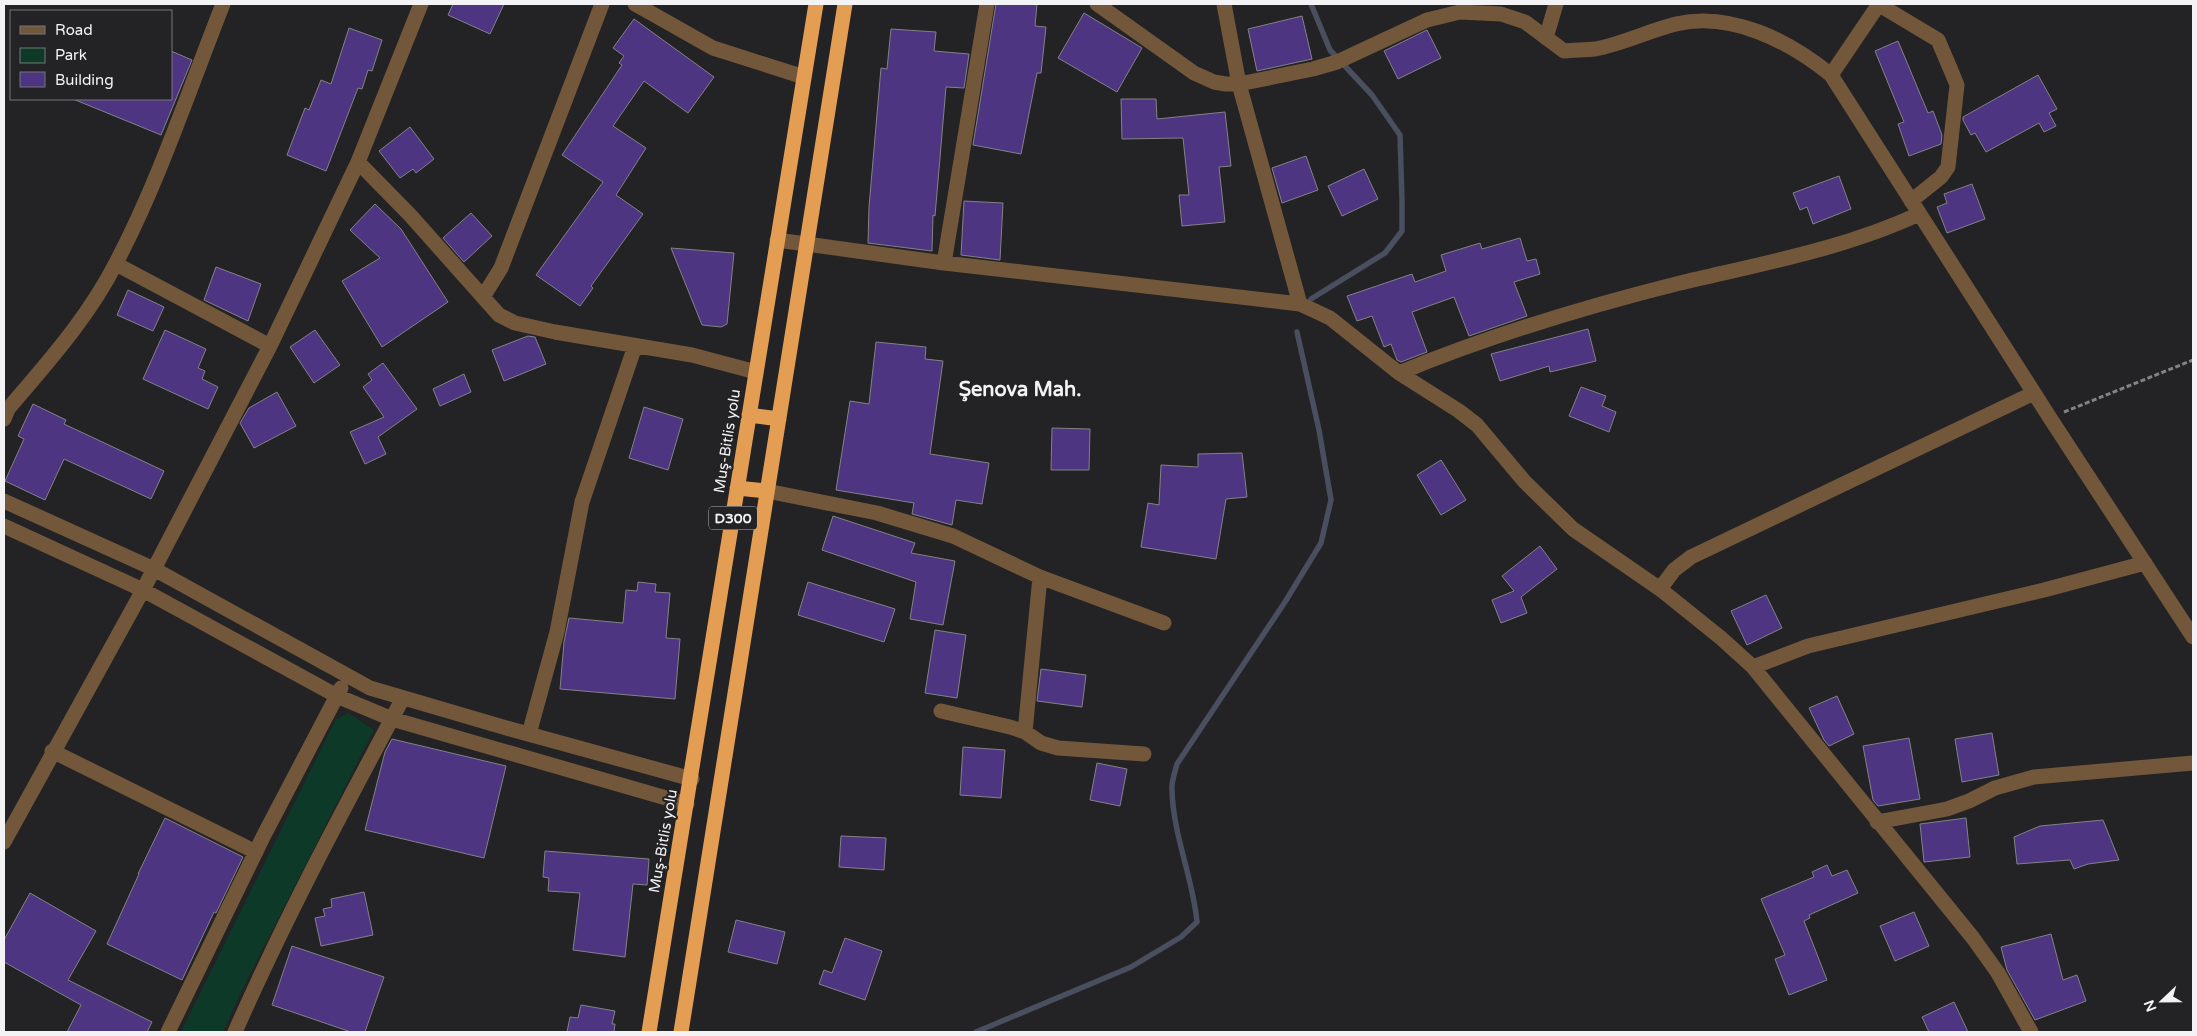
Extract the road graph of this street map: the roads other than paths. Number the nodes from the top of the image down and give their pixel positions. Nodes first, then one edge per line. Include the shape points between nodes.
1 (222, 4) edge
2 (421, 4) edge
3 (602, 4) edge
4 (635, 4) edge
5 (816, 4) edge
6 (845, 4) edge
7 (987, 4) edge
8 (1097, 4) edge
9 (1224, 4) edge
10 (1556, 4) edge
11 (1878, 4) edge
12 (1546, 38) junction
13 (1831, 75) junction
14 (804, 77) junction
15 (1239, 84) junction
16 (358, 162) junction
17 (1911, 201) junction
18 (1920, 214) junction
19 (777, 240) junction
20 (806, 245) junction
21 (944, 263) junction
22 (116, 264) junction
23 (482, 297) junction
24 (1300, 304) junction
25 (270, 346) junction
26 (635, 346) junction
27 (756, 372) junction
28 (1399, 373) junction
29 (2034, 393) junction
30 (749, 415) junction
31 (4, 419) edge
32 (779, 419) junction
33 (737, 488) junction
34 (768, 491) junction
35 (4, 501) edge
36 (4, 526) edge
37 (2145, 563) junction
38 (154, 570) junction
39 (1040, 577) junction
40 (1660, 589) junction
41 (143, 590) junction
42 (1164, 623) dead end
43 (2193, 636) edge
44 (1753, 667) junction
45 (348, 676) junction
46 (337, 696) junction
47 (403, 698) junction
48 (941, 711) dead end
49 (392, 719) junction
50 (1025, 732) junction
51 (529, 734) junction
52 (52, 751) junction
53 (1144, 754) dead end
54 (2193, 763) edge
55 (692, 780) junction
56 (688, 804) junction
57 (1877, 822) junction
58 (4, 842) edge
59 (256, 852) junction
60 (168, 1032) edge
61 (236, 1032) edge
62 (649, 1032) edge
63 (681, 1032) edge
64 (2031, 1032) edge

1 - 22 street via 156,176
2 - 16 street
3 - 23 street via 501,268
4 - 14 street via 712,48
5 - 14 highway, Muş-Bitlis yolu / D300
6 - 20 highway, D300
7 - 21 street
8 - 15 street via 1194,73 1214,82
9 - 15 street
10 - 12 street
11 - 13 street
11 - 17 street via 1938,40 1957,84 1948,167 1941,177
12 - 13 street via 1564,51 1595,49 1676,24 1725,23 1785,44
12 - 15 street via 1525,22 1501,14 1460,12 1427,20 1337,62
13 - 17 street
14 - 19 highway, Muş-Bitlis yolu / D300
15 - 24 street
16 - 23 street
16 - 25 street
17 - 18 street
18 - 28 street via 1852,241 1556,316
18 - 29 street
19 - 20 street
19 - 27 highway, Muş-Bitlis yolu / D300
20 - 21 street
20 - 32 highway, D300
21 - 24 street
22 - 25 street
22 - 31 street via 70,337 8,409
23 - 26 street via 499,315 515,323
24 - 28 street via 1330,318
25 - 38 street
26 - 27 street via 692,355
26 - 51 street via 582,502 557,632
27 - 30 highway, Muş-Bitlis yolu / D300
28 - 40 street via 1477,425 1524,481 1567,523
29 - 37 street
29 - 40 street via 1691,557 1674,570
30 - 32 highway
30 - 33 highway, Muş-Bitlis yolu / D300
32 - 34 highway, D300
33 - 34 highway
33 - 55 highway, Muş-Bitlis yolu / D300
34 - 39 street via 839,504 953,536
34 - 63 highway, D300
35 - 38 street
36 - 41 street
37 - 43 street
37 - 44 street via 1808,646
38 - 41 street
38 - 45 street
39 - 42 street
39 - 50 street
40 - 44 street
41 - 46 street
41 - 52 street
44 - 57 street
45 - 46 street
45 - 47 street via 370,688
46 - 49 street
46 - 59 street
47 - 49 street
47 - 51 street
48 - 50 street
49 - 56 street
49 - 61 street via 324,844
50 - 53 street via 1041,743 1058,748
51 - 55 street
52 - 58 street
52 - 59 street
54 - 57 street via 2034,777 1995,788 1947,809
55 - 56 highway, Muş-Bitlis yolu / D300
56 - 62 highway, Muş-Bitlis yolu / D300
57 - 64 street via 1973,938 1998,973
59 - 60 street

